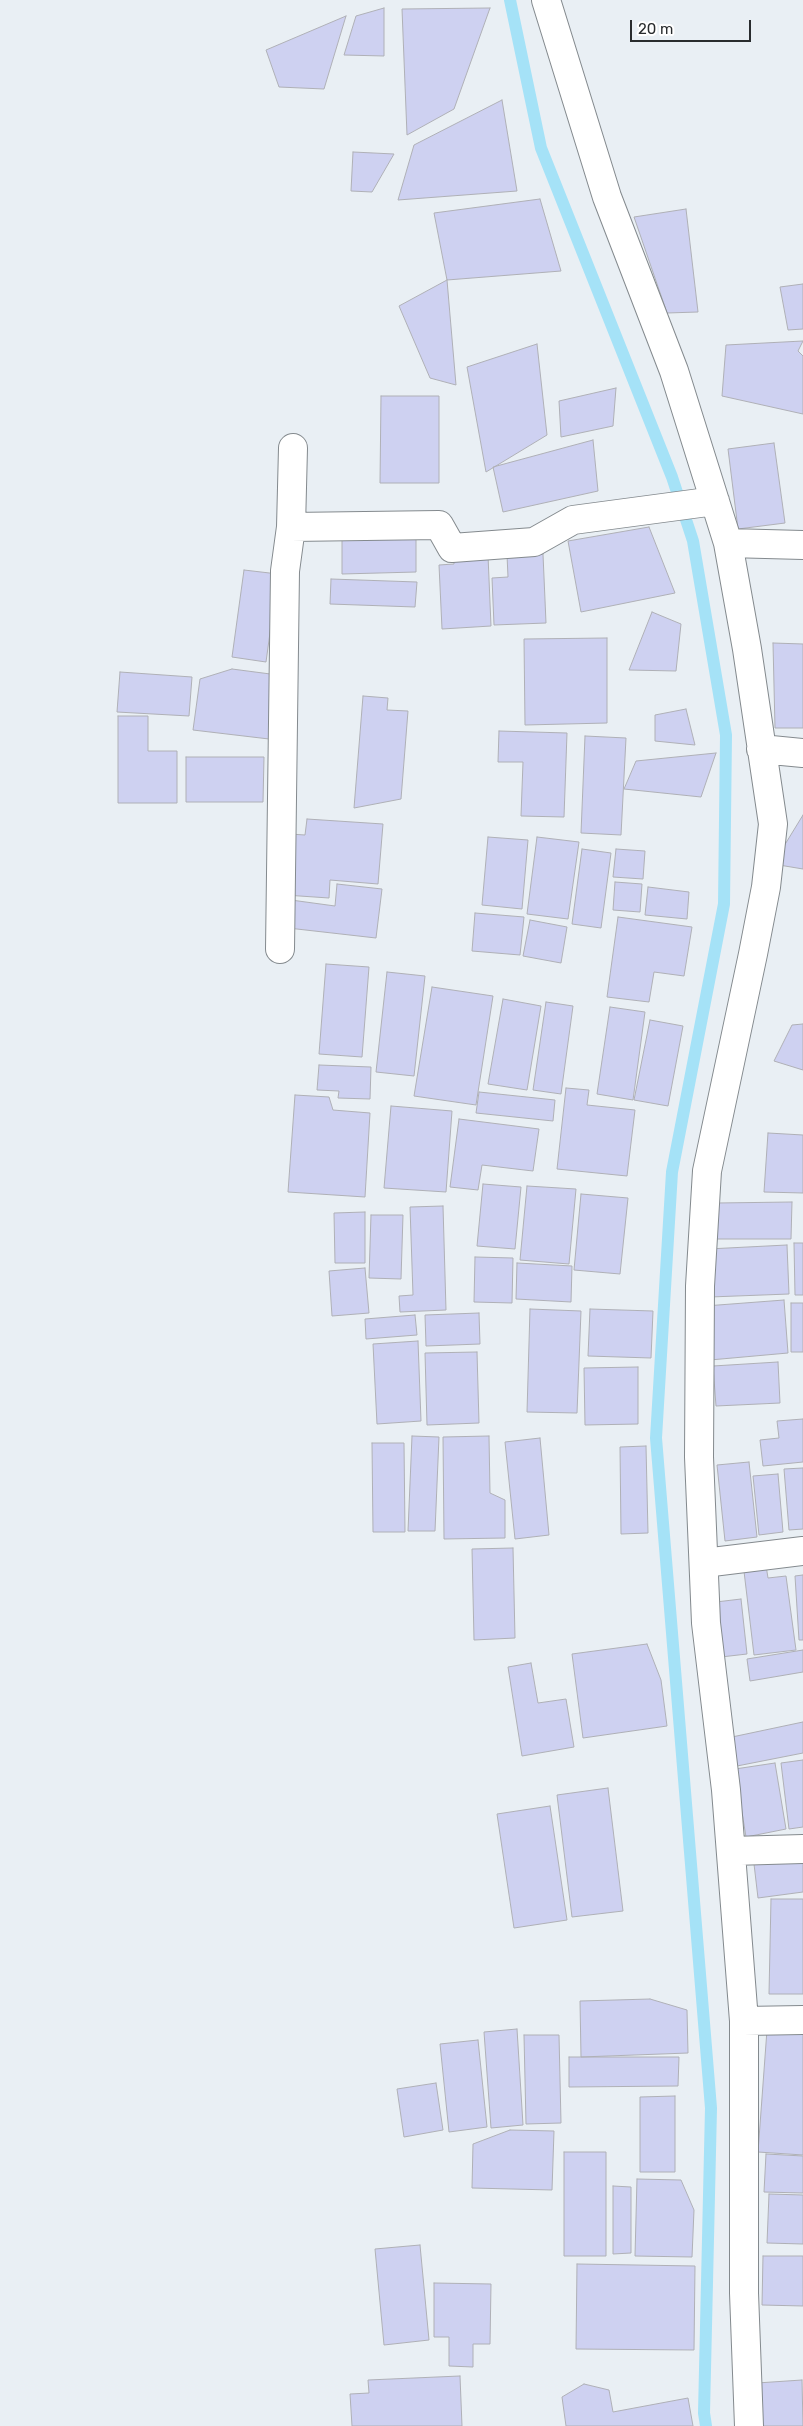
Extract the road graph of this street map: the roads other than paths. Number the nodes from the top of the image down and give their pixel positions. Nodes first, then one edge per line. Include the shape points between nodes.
1 (546, 0) edge
2 (292, 448) dead end
3 (689, 504) junction
4 (291, 527) junction
5 (728, 543) junction
6 (803, 545) edge
7 (761, 749) junction
8 (803, 753) edge
9 (280, 949) dead end
10 (803, 1551) edge
11 (704, 1563) junction
12 (803, 1849) edge
13 (732, 1851) junction
14 (744, 2020) junction
15 (803, 2020) edge
16 (749, 2426) edge

1 - 3 street via 607,197 674,371
2 - 4 street
3 - 4 street via 573,520 534,542 452,548 439,525
3 - 5 street
4 - 9 street via 285,571
5 - 6 street
5 - 7 street
7 - 8 street
7 - 11 street via 773,824 766,886 707,1171 700,1286 699,1457
10 - 11 street
11 - 13 street via 706,1623
12 - 13 street
13 - 14 street
14 - 15 street
14 - 16 street via 744,2284

